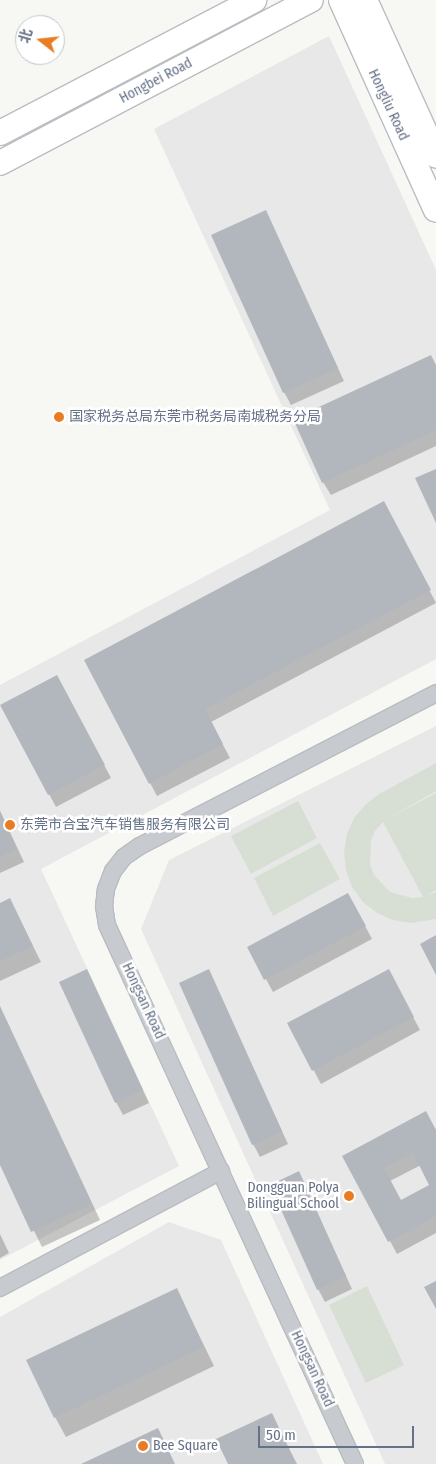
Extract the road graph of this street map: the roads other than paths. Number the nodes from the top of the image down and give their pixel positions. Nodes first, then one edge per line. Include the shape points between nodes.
1 (254, 0) edge
2 (311, 0) edge
3 (341, 0) edge
4 (365, 0) edge
5 (0, 133) edge
6 (436, 156) edge
7 (0, 163) edge
8 (436, 210) edge
9 (436, 693) edge
10 (221, 1171) junction
11 (0, 1288) edge
12 (355, 1464) edge

1 - 5 street, Hongbei Road
2 - 7 street, Hongbei Road
3 - 8 street, Hongliu Road
4 - 6 street, Hongliu Road
9 - 10 street, Hongsan Road via 140,846 124,857 113,871 104,907 107,925
10 - 11 street
10 - 12 street, Hongsan Road

